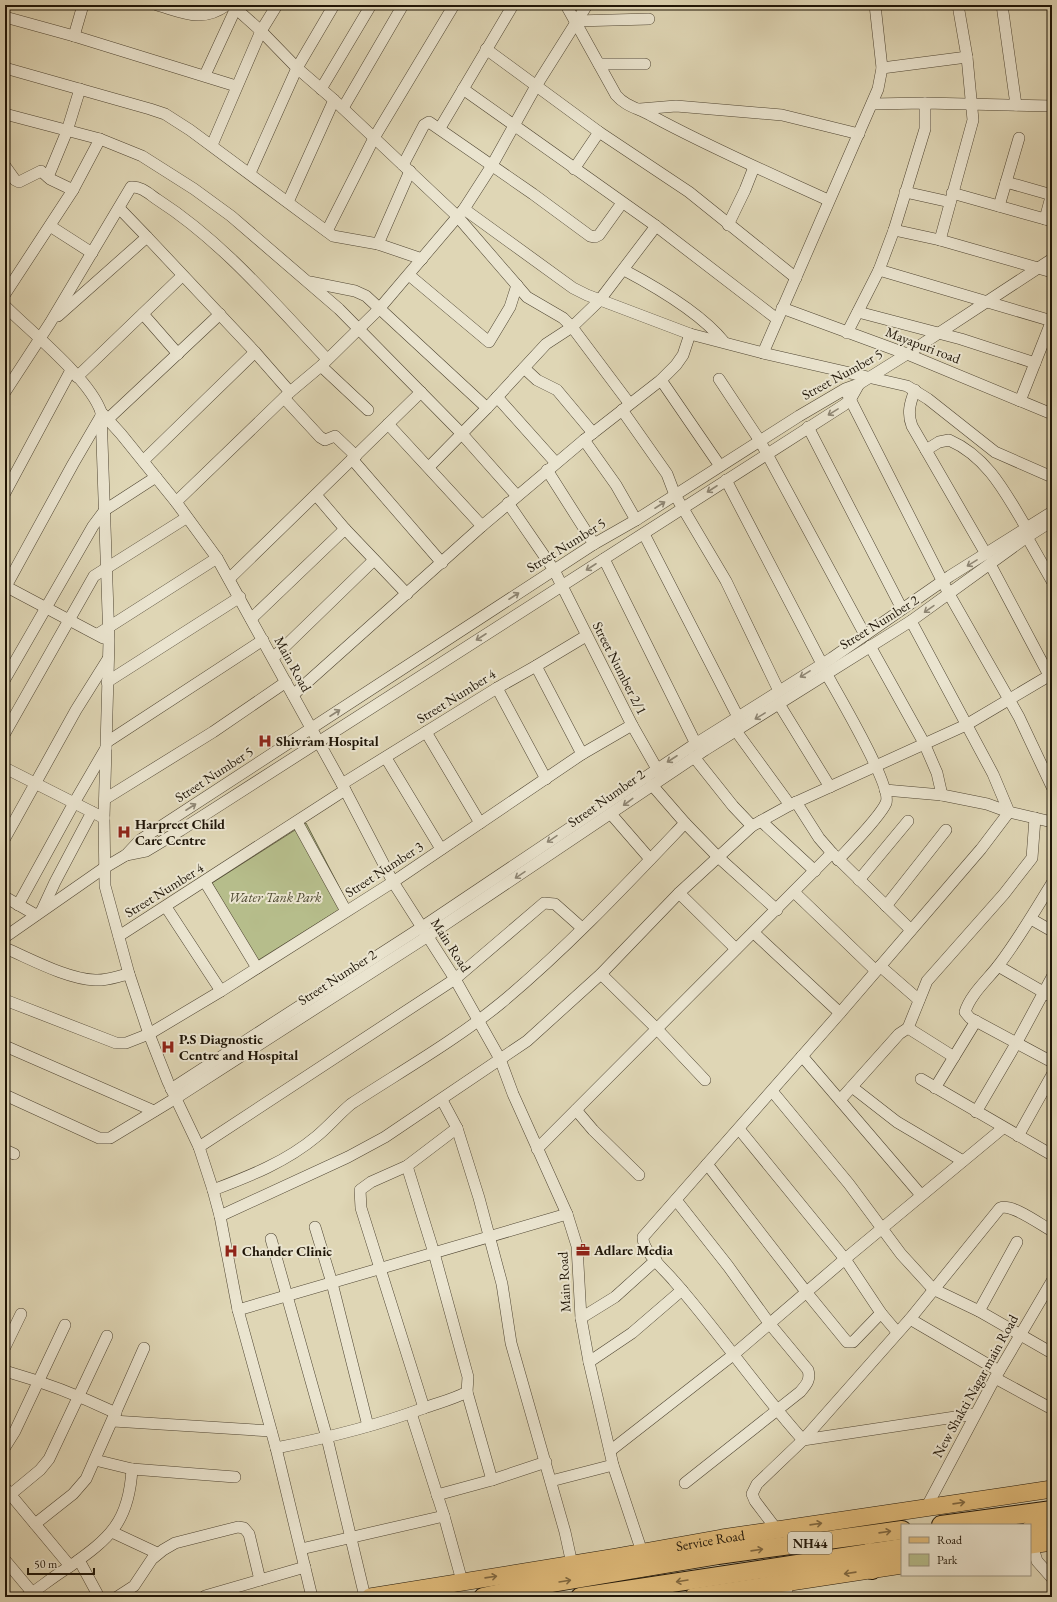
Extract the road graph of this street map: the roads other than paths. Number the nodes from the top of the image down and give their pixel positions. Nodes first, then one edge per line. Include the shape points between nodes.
1 (83, 5) edge
2 (157, 5) edge
3 (277, 5) edge
4 (334, 5) edge
5 (371, 5) edge
6 (403, 5) edge
7 (454, 5) edge
8 (513, 5) edge
9 (566, 5) edge
10 (587, 5) edge
11 (875, 5) edge
12 (958, 5) edge
13 (1002, 5) edge
14 (231, 7) edge
15 (187, 9) edge
16 (5, 17) edge
17 (650, 19) dead end
18 (576, 21) junction
19 (261, 31) junction
20 (74, 36) junction
21 (486, 49) junction
22 (967, 57) junction
23 (598, 64) junction
24 (645, 64) dead end
25 (5, 68) edge
26 (296, 68) junction
27 (882, 68) junction
28 (205, 75) junction
29 (236, 86) junction
30 (536, 86) junction
31 (80, 89) junction
32 (321, 89) junction
33 (463, 89) junction
34 (334, 100) junction
35 (924, 103) junction
36 (872, 104) junction
37 (972, 105) junction
38 (1016, 105) junction
39 (1052, 106) edge
40 (343, 108) junction
41 (640, 109) junction
42 (5, 114) edge
43 (514, 126) junction
44 (440, 128) junction
45 (68, 130) junction
46 (599, 132) junction
47 (859, 134) junction
48 (374, 138) junction
49 (1018, 138) dead end
50 (100, 139) junction
51 (212, 145) junction
52 (5, 166) edge
53 (491, 167) junction
54 (754, 167) junction
55 (406, 168) junction
56 (574, 169) junction
57 (250, 173) junction
58 (48, 177) junction
59 (1006, 182) junction
60 (73, 190) junction
61 (905, 192) junction
62 (1052, 194) edge
63 (951, 198) junction
64 (828, 200) junction
65 (288, 202) junction
66 (622, 203) junction
67 (999, 206) junction
68 (119, 208) junction
69 (461, 213) junction
70 (1048, 220) edge
71 (728, 225) junction
72 (50, 226) junction
73 (656, 226) junction
74 (894, 230) junction
75 (326, 231) junction
76 (147, 237) junction
77 (940, 240) junction
78 (378, 244) junction
79 (92, 253) junction
80 (1052, 258) edge
81 (422, 259) junction
82 (1037, 268) junction
83 (624, 270) junction
84 (879, 270) junction
85 (1052, 272) edge
86 (410, 275) junction
87 (182, 276) junction
88 (796, 278) junction
89 (309, 282) junction
90 (518, 284) junction
91 (5, 294) edge
92 (599, 301) junction
93 (986, 302) junction
94 (5, 306) edge
95 (782, 308) junction
96 (379, 309) junction
97 (858, 312) junction
98 (143, 314) junction
99 (220, 314) junction
100 (777, 320) junction
101 (1052, 321) edge
102 (50, 323) junction
103 (572, 327) junction
104 (358, 330) junction
105 (848, 333) junction
106 (939, 333) junction
107 (690, 334) junction
108 (38, 339) junction
109 (724, 342) junction
110 (255, 352) junction
111 (763, 353) junction
112 (178, 354) junction
113 (907, 354) junction
114 (324, 363) junction
115 (1035, 363) junction
116 (524, 368) junction
117 (74, 373) junction
118 (870, 377) junction
119 (719, 379) dead end
120 (662, 380) junction
121 (859, 384) junction
122 (845, 389) junction
123 (915, 390) junction
124 (5, 392) edge
125 (421, 392) junction
126 (287, 395) junction
127 (497, 397) junction
128 (850, 400) junction
129 (1020, 401) junction
130 (626, 406) junction
131 (488, 408) junction
132 (368, 410) dead end
133 (1052, 414) edge
134 (104, 416) junction
135 (388, 424) junction
136 (808, 427) junction
137 (462, 434) junction
138 (589, 436) junction
139 (760, 441) junction
140 (926, 450) junction
141 (766, 454) junction
142 (354, 458) junction
143 (143, 461) junction
144 (720, 466) junction
145 (429, 467) junction
146 (552, 467) junction
147 (156, 477) junction
148 (1052, 477) edge
149 (726, 480) junction
150 (5, 493) edge
151 (316, 495) junction
152 (675, 495) junction
153 (517, 496) junction
154 (176, 502) junction
155 (508, 503) junction
156 (683, 508) junction
157 (105, 510) junction
158 (1052, 512) edge
159 (186, 518) junction
160 (636, 520) junction
161 (1052, 521) edge
162 (482, 526) junction
163 (345, 529) junction
164 (1027, 533) junction
165 (644, 534) junction
166 (594, 544) junction
167 (217, 558) junction
168 (604, 559) junction
169 (988, 559) junction
170 (374, 560) junction
171 (442, 563) junction
172 (107, 568) junction
173 (554, 570) junction
174 (229, 580) junction
175 (943, 581) junction
176 (1052, 581) edge
177 (561, 586) junction
178 (5, 587) edge
179 (407, 594) junction
180 (950, 594) junction
181 (240, 596) junction
182 (45, 607) junction
183 (902, 609) junction
184 (251, 619) junction
185 (69, 620) junction
186 (911, 621) junction
187 (108, 628) junction
188 (98, 634) junction
189 (865, 635) junction
190 (586, 636) junction
191 (263, 640) junction
192 (108, 641) junction
193 (870, 646) junction
194 (109, 658) junction
195 (273, 658) junction
196 (536, 666) junction
197 (824, 668) junction
198 (1051, 677) edge
199 (5, 679) edge
200 (108, 682) junction
201 (286, 682) junction
202 (497, 688) junction
203 (779, 691) junction
204 (293, 696) junction
205 (1009, 699) junction
206 (779, 704) junction
207 (738, 717) junction
208 (632, 725) junction
209 (966, 725) junction
210 (311, 728) junction
211 (736, 731) junction
212 (426, 732) junction
213 (5, 733) edge
214 (318, 741) junction
215 (924, 743) junction
216 (696, 744) junction
217 (107, 745) junction
218 (582, 754) junction
219 (694, 757) junction
220 (386, 758) junction
221 (876, 764) junction
222 (5, 768) edge
223 (660, 774) junction
224 (546, 779) junction
225 (35, 783) junction
226 (652, 785) junction
227 (830, 786) junction
228 (343, 787) junction
229 (1052, 787) edge
230 (885, 790) junction
231 (942, 795) junction
232 (105, 800) junction
233 (74, 803) junction
234 (793, 803) junction
235 (92, 812) junction
236 (1009, 812) junction
237 (611, 814) junction
238 (104, 818) junction
239 (1035, 818) junction
240 (908, 821) dead end
241 (297, 822) junction
242 (1052, 822) edge
243 (480, 823) junction
244 (684, 823) junction
245 (756, 823) junction
246 (946, 830) dead end
247 (5, 838) edge
248 (441, 849) junction
249 (126, 855) junction
250 (717, 856) junction
251 (835, 856) junction
252 (650, 859) junction
253 (104, 868) junction
254 (815, 871) junction
255 (859, 880) junction
256 (204, 882) junction
257 (392, 882) junction
258 (1052, 883) edge
259 (794, 892) junction
260 (680, 893) junction
261 (5, 897) edge
262 (18, 905) junction
263 (886, 906) junction
264 (166, 907) junction
265 (777, 910) junction
266 (39, 912) junction
267 (346, 912) junction
268 (1030, 919) junction
269 (582, 928) junction
270 (911, 930) junction
271 (425, 931) junction
272 (1052, 931) edge
273 (754, 933) junction
274 (119, 936) junction
275 (5, 937) edge
276 (5, 948) edge
277 (736, 949) junction
278 (998, 966) junction
279 (257, 968) junction
280 (878, 968) junction
281 (129, 974) junction
282 (601, 974) junction
283 (1052, 977) edge
284 (455, 978) junction
285 (221, 991) junction
286 (1047, 995) edge
287 (5, 1000) edge
288 (919, 1000) junction
289 (840, 1013) junction
290 (480, 1020) junction
291 (976, 1021) junction
292 (656, 1028) junction
293 (908, 1028) junction
294 (149, 1034) junction
295 (1017, 1042) junction
296 (5, 1046) edge
297 (802, 1056) junction
298 (954, 1057) junction
299 (500, 1059) junction
300 (1052, 1062) edge
301 (1052, 1075) edge
302 (921, 1079) dead end
303 (705, 1080) dead end
304 (852, 1087) junction
305 (935, 1088) junction
306 (772, 1091) junction
307 (174, 1094) junction
308 (5, 1095) edge
309 (442, 1100) junction
310 (840, 1100) junction
311 (576, 1110) junction
312 (154, 1111) junction
313 (976, 1112) junction
314 (457, 1128) junction
315 (1003, 1128) junction
316 (739, 1129) junction
317 (1018, 1136) junction
318 (199, 1147) junction
319 (537, 1149) junction
320 (1052, 1155) edge
321 (963, 1161) junction
322 (707, 1164) junction
323 (407, 1166) junction
324 (639, 1174) dead end
325 (213, 1190) junction
326 (920, 1195) junction
327 (676, 1200) junction
328 (567, 1214) junction
329 (220, 1216) junction
330 (315, 1227) dead end
331 (883, 1228) junction
332 (1052, 1231) edge
333 (490, 1237) junction
334 (271, 1239) dead end
335 (1017, 1242) dead end
336 (434, 1253) junction
337 (845, 1259) junction
338 (656, 1260) junction
339 (380, 1268) junction
340 (1052, 1281) edge
341 (332, 1283) junction
342 (933, 1289) junction
343 (682, 1290) junction
344 (807, 1293) junction
345 (287, 1296) junction
346 (238, 1310) junction
347 (979, 1311) junction
348 (881, 1313) junction
349 (21, 1314) dead end
350 (581, 1318) junction
351 (910, 1319) junction
352 (769, 1323) junction
353 (65, 1325) dead end
354 (897, 1332) junction
355 (1020, 1334) junction
356 (107, 1336) dead end
357 (5, 1347) edge
358 (144, 1348) dead end
359 (1052, 1353) edge
360 (733, 1355) junction
361 (589, 1362) junction
362 (5, 1371) edge
363 (997, 1374) junction
364 (40, 1381) junction
365 (466, 1392) junction
366 (79, 1396) junction
367 (424, 1408) junction
368 (1052, 1409) edge
369 (776, 1410) junction
370 (411, 1413) junction
371 (975, 1414) junction
372 (115, 1417) junction
373 (368, 1426) junction
374 (271, 1431) junction
375 (327, 1438) junction
376 (803, 1440) junction
377 (5, 1447) edge
378 (276, 1448) junction
379 (610, 1451) junction
380 (95, 1460) junction
381 (546, 1462) junction
382 (613, 1466) junction
383 (132, 1469) junction
384 (235, 1477) dead end
385 (492, 1480) junction
386 (551, 1481) junction
387 (685, 1483) dead end
388 (1052, 1489) edge
389 (8, 1491) edge
390 (437, 1495) junction
391 (926, 1508) junction
392 (1052, 1510) edge
393 (444, 1516) junction
394 (35, 1524) junction
395 (948, 1524) edge
396 (1052, 1527) edge
397 (777, 1530) junction
398 (901, 1530) edge
399 (112, 1532) junction
400 (351, 1536) junction
401 (1031, 1540) edge
402 (1052, 1542) edge
403 (901, 1548) edge
404 (301, 1549) junction
405 (642, 1552) junction
406 (870, 1552) junction
407 (157, 1553) junction
408 (5, 1560) edge
409 (74, 1563) junction
410 (572, 1564) junction
411 (619, 1565) junction
412 (901, 1565) edge
413 (305, 1566) junction
414 (872, 1570) junction
415 (1052, 1578) edge
416 (260, 1580) junction
417 (462, 1581) junction
418 (786, 1590) edge
419 (724, 1594) edge
420 (32, 1596) edge
421 (205, 1596) dead end
422 (100, 1597) edge
423 (118, 1597) edge
424 (312, 1597) edge
425 (365, 1597) edge
426 (370, 1597) edge
427 (483, 1597) edge
428 (580, 1597) edge
429 (693, 1597) edge

1 - 20 street
2 - 15 street
3 - 19 street
4 - 26 street
5 - 32 street
6 - 40 street
7 - 48 street
8 - 21 street
9 - 18 street
10 - 18 street
11 - 27 street
12 - 22 street
13 - 38 street
14 - 15 street via 208,16
14 - 19 street
14 - 28 street
16 - 20 street
17 - 18 street
18 - 23 street
18 - 30 street
19 - 26 street
19 - 29 street
20 - 28 street
21 - 30 street
21 - 33 street
22 - 27 street
22 - 37 street
23 - 24 street
23 - 41 street via 621,101 629,107
25 - 31 street
26 - 32 street
26 - 57 street
27 - 36 street
28 - 29 street
29 - 51 street
30 - 43 street
30 - 46 street
31 - 45 street
31 - 51 street via 165,114
32 - 34 street
33 - 43 street
33 - 44 street
34 - 40 street
34 - 65 street
35 - 36 street
35 - 37 street
35 - 61 street via 925,129
36 - 47 street
37 - 38 street
37 - 63 street via 973,120
38 - 39 street
40 - 48 street
41 - 47 street via 676,106 782,115
41 - 54 street
42 - 45 street
43 - 53 street
43 - 56 street
44 - 53 street
44 - 55 street via 426,123
45 - 50 street
45 - 58 street
46 - 56 street
46 - 71 street via 689,192
47 - 64 street
48 - 55 street
48 - 75 street
49 - 59 street
50 - 60 street
50 - 89 street via 142,156 194,189 231,216
51 - 57 street
52 - 58 street via 19,182 39,171
53 - 66 street via 595,238 604,230
53 - 69 street
54 - 64 street
54 - 71 street
55 - 69 street
55 - 78 street
56 - 66 street
57 - 65 street
58 - 60 street
59 - 62 street
59 - 67 street
60 - 72 street
61 - 63 street
61 - 74 street
62 - 70 street
63 - 67 street
63 - 77 street
64 - 88 street
65 - 75 street
66 - 73 street
67 - 70 street
68 - 76 street
68 - 79 street
68 - 114 street via 128,190 135,187 173,210 216,244
69 - 81 street
69 - 90 street
69 - 92 street via 573,288
71 - 88 street
72 - 79 street
72 - 91 street
73 - 83 street
73 - 100 street
74 - 77 street
74 - 84 street
75 - 78 street via 340,239
76 - 87 street
76 - 102 street
77 - 82 street
78 - 81 street
79 - 102 street
80 - 82 street, Street Number 5
81 - 86 street
82 - 85 street
82 - 93 street, Street Number 5
83 - 92 street
83 - 109 street via 707,323
84 - 93 street
84 - 97 street
86 - 90 street via 488,342 510,307
86 - 96 street
87 - 98 street
87 - 99 street
88 - 95 street
89 - 96 street via 356,291 366,296
89 - 104 street
90 - 103 street via 527,297 563,318
92 - 103 street
92 - 107 street
93 - 101 street
93 - 106 street, Street Number 5
94 - 108 street, Main Road
95 - 100 street
95 - 105 street, Mayapuri road
96 - 104 street
96 - 131 street
97 - 105 street
97 - 106 street
98 - 112 street
98 - 117 street
99 - 110 street
99 - 112 street
100 - 111 street
101 - 115 street
102 - 108 street
103 - 116 street via 546,344
103 - 130 street
104 - 114 street
104 - 125 street
105 - 113 street, Mayapuri road
106 - 113 street, Street Number 5
106 - 115 street
107 - 109 street
107 - 120 street via 683,355
108 - 117 street, Main Road
108 - 124 street
109 - 111 street
110 - 126 street
110 - 143 street
111 - 118 street
112 - 134 street
113 - 118 street, Street Number 5
113 - 129 street, Mayapuri road
114 - 126 street
114 - 132 street
115 - 129 street
116 - 127 street
116 - 138 street via 537,380 557,390
117 - 134 street, Main Road
117 - 150 street
118 - 121 street, Street Number 5
118 - 123 street
119 - 139 street
120 - 130 street
120 - 144 street
121 - 122 street, Street Number 5
121 - 128 street
122 - 128 street
122 - 139 street, Street Number 5
123 - 140 street via 909,405 909,418
123 - 148 street via 995,452
125 - 135 street
125 - 137 street
126 - 142 street via 320,437 325,440 335,436
126 - 154 street
127 - 131 street
127 - 146 street
128 -> 136 street
128 - 175 street
129 - 133 street, Mayapuri road
130 - 138 street
130 - 152 street via 667,474
131 - 137 street
134 - 143 street, Main Road
134 - 157 street
134 - 178 street via 73,464
135 - 142 street
135 - 145 street
136 - 141 street
136 - 183 street
137 - 145 street
137 - 153 street
138 - 146 street
138 - 160 street
139 - 141 street
139 - 144 street, Street Number 5
140 - 164 street via 939,442 949,440 984,465 996,477
140 - 169 street
141 - 149 street
141 - 189 street
142 - 151 street
142 - 171 street
143 - 147 street, Main Road
144 - 152 street, Street Number 5
145 - 162 street
146 - 153 street
146 - 166 street
147 - 154 street, Main Road
147 - 157 street
149 -> 156 street
149 - 197 street
151 - 163 street
151 - 174 street
152 - 156 street
160 -> 152 street, Street Number 5
153 - 155 street
154 - 159 street, Main Road
155 - 162 street
155 - 173 street, Street Number 2/1
156 - 165 street
156 - 203 street via 726,581
157 - 172 street
157 - 182 street
158 - 164 street
159 - 167 street, Main Road
159 - 172 street
160 - 166 street, Street Number 5
161 - 164 street, Street Number 2
162 - 171 street
163 - 170 street
163 - 184 street
164 - 169 street, Street Number 2
164 - 176 street
165 - 168 street
165 - 207 street
166 - 173 street, Street Number 5
167 - 174 street, Main Road
167 - 187 street
168 -> 177 street
168 - 216 street
169 -> 175 street
169 - 180 street, Street Number 2
169 - 198 street
170 - 179 street
170 - 195 street
171 - 179 street
172 - 185 street via 94,576
172 - 187 street
173 - 177 street, Street Number 2/1
210 -> 173 street, Street Number 5
174 - 181 street, Main Road
175 - 180 street
175 - 183 street
177 - 190 street, Street Number 2/1
177 -> 214 street
178 - 182 street
179 - 204 street
180 -> 186 street, Street Number 2
180 - 205 street
181 - 184 street, Main Road
181 - 200 street
182 - 185 street
182 - 199 street
183 - 189 street
184 - 191 street, Main Road
185 - 188 street
185 - 213 street
186 - 193 street, Street Number 2
186 - 209 street
187 - 188 street
187 - 192 street
188 - 192 street
189 - 197 street
190 - 196 street, Street Number 4
190 - 208 street, Street Number 2/1
191 - 195 street, Main Road
191 - 217 street
192 - 194 street
193 - 197 street, Street Number 2
193 - 215 street
194 - 200 street
194 - 225 street
195 - 201 street, Main Road
196 - 202 street, Street Number 4
196 - 218 street
197 -> 203 street
197 - 206 street, Street Number 2
197 - 221 street
198 - 205 street
200 - 217 street
201 - 204 street, Main Road
201 - 232 street via 213,732
202 - 212 street, Street Number 4
202 - 224 street
203 - 207 street
204 - 210 street, Main Road
205 - 209 street
205 - 229 street
206 -> 211 street, Street Number 2
206 - 227 street
207 - 216 street
208 - 218 street, Street Number 3
208 - 223 street, Street Number 2/1
209 - 215 street
209 - 236 street via 993,774
210 - 214 street, Main Road
249 -> 210 street, Street Number 5 via 140,840
211 - 219 street, Street Number 2
211 - 234 street
212 - 220 street, Street Number 4
212 - 243 street
214 - 228 street, Main Road
214 - 249 street via 146,852
215 - 221 street
215 - 231 street via 937,773
216 -> 223 street
217 - 232 street
217 - 233 street
218 - 224 street, Street Number 3
219 - 223 street, Street Number 2
219 - 245 street via 733,806
220 - 228 street, Street Number 4
220 - 248 street
221 - 227 street
221 - 230 street
222 - 225 street
223 - 226 street, Street Number 2
223 -> 271 street
224 - 243 street, Street Number 3
225 - 233 street
225 - 247 street
226 -> 237 street, Street Number 2
226 - 244 street
227 - 234 street
228 - 241 street, Street Number 4
228 - 257 street, Main Road
230 - 231 street
230 - 251 street via 887,802 883,808
231 - 236 street via 987,804
232 - 238 street
233 - 235 street
233 - 262 street
234 - 245 street
234 - 251 street
235 - 238 street
235 - 266 street
236 - 239 street
236 - 270 street via 981,849
237 - 252 street
237 -> 271 street, Street Number 2
238 - 253 street
239 - 242 street
239 - 288 street via 1032,858 928,981
240 - 255 street
241 - 256 street, Street Number 4
241 - 267 street
243 - 248 street, Street Number 3
244 - 250 street
244 - 252 street
245 - 250 street
245 - 254 street
246 - 263 street
248 - 257 street, Street Number 3
249 - 253 street, Street Number 5
250 - 260 street
250 - 265 street
251 - 254 street
251 - 255 street
252 - 269 street
253 - 266 street, Street Number 5
253 - 274 street via 105,886
254 - 259 street
255 - 263 street
256 - 264 street, Street Number 4
256 - 279 street
257 - 267 street, Street Number 3
257 - 271 street, Main Road
258 - 268 street
259 - 265 street
259 - 280 street
260 - 277 street
260 - 282 street
261 - 262 street
262 - 266 street
263 - 270 street
264 - 274 street, Street Number 4
264 - 285 street
265 - 273 street
266 - 275 street, Street Number 5
267 - 279 street, Street Number 3
268 - 272 street
268 - 278 street
269 - 284 street via 555,904 544,903
269 - 290 street via 502,1003
270 - 280 street
271 - 284 street, Main Road
271 - 307 street, Street Number 2
273 - 277 street
273 - 289 street
274 - 281 street
276 - 281 street via 83,978 96,980
277 - 292 street
278 - 286 street
278 - 291 street via 967,1006 966,1014
279 - 285 street, Street Number 3
280 - 288 street
280 - 289 street
281 - 294 street
282 - 292 street
282 - 299 street via 527,1041
283 - 286 street
284 - 290 street, Main Road
284 - 318 street
285 - 294 street, Street Number 3
286 - 295 street
287 - 294 street, Street Number 3 via 116,1043 126,1043
288 - 293 street
289 - 297 street
290 - 299 street, Main Road
290 - 325 street via 351,1104 318,1135 289,1157
291 - 295 street
291 - 298 street
292 - 303 street
292 - 311 street
293 - 298 street
293 - 304 street via 899,1034
294 - 307 street
295 - 300 street
295 - 313 street
296 - 312 street
297 - 306 street
297 - 310 street
298 - 305 street
299 - 309 street
299 - 319 street, Main Road
301 - 317 street
302 - 305 street
304 - 310 street
304 - 321 street via 897,1122
305 - 313 street
306 - 316 street
306 - 331 street
307 - 312 street, Street Number 2
307 - 318 street
308 - 312 street, Street Number 2 via 104,1139 110,1138
309 - 314 street
309 - 329 street via 385,1137 348,1157
310 - 326 street
311 - 319 street
311 - 324 street
313 - 315 street
314 - 323 street
314 - 333 street
315 - 317 street
315 - 321 street
316 - 322 street
316 - 337 street
317 - 320 street
318 - 325 street
319 - 328 street, Main Road
321 - 326 street
322 - 327 street
322 - 344 street
323 - 336 street
323 - 339 street via 371,1182 360,1190 361,1208
325 - 329 street
326 - 331 street
327 - 338 street via 643,1237 645,1248
327 - 352 street
328 - 333 street
328 - 350 street, Main Road via 577,1246
329 - 346 street
330 - 341 street
331 - 337 street
331 - 342 street via 901,1254
332 - 342 street via 1013,1208 1002,1207
333 - 336 street
333 - 381 street via 502,1284 511,1343
334 - 345 street
335 - 347 street
336 - 339 street
336 - 365 street via 468,1377
337 - 344 street
337 - 348 street
338 - 343 street
338 - 350 street via 615,1297
339 - 341 street
339 - 367 street
340 - 355 street, New Shakti Nagar main Road
341 - 345 street
341 - 373 street
342 - 347 street
342 - 351 street
343 - 360 street
343 - 361 street via 632,1333
344 - 348 street via 850,1343
344 - 352 street
345 - 346 street
345 - 375 street
346 - 374 street
347 - 355 street
348 - 354 street
349 - 357 street
350 - 361 street, Main Road
351 - 354 street
351 - 363 street
352 - 360 street
352 - 369 street via 808,1370 810,1376 808,1383 800,1392
353 - 364 street
354 - 376 street
355 - 359 street
355 - 363 street, New Shakti Nagar main Road
356 - 366 street
358 - 372 street
360 - 369 street
360 - 379 street
361 - 379 street, Main Road
362 - 364 street
363 - 368 street
363 - 371 street, New Shakti Nagar main Road
364 - 366 street
364 - 377 street
365 - 367 street
365 - 385 street
366 - 372 street
366 - 389 street via 49,1459 40,1470
367 - 370 street
369 - 376 street
369 - 387 street
370 - 373 street
370 - 390 street
371 - 376 street
371 - 391 street, New Shakti Nagar main Road
372 - 374 street
372 - 380 street
373 - 375 street
374 - 378 street
375 - 378 street
375 - 400 street
376 - 397 street via 752,1494
378 - 404 street
379 - 382 street, Main Road
380 - 383 street
380 - 394 street via 82,1486
381 - 385 street
381 - 386 street
382 - 386 street
382 - 405 street, Main Road
383 - 384 street
383 - 399 street via 127,1499
385 - 390 street
386 - 410 street via 566,1532
391 -> 388 main road, Service Road
389 - 394 street
390 - 393 street
397 -> 391 main road, Service Road
392 - 395 highway
393 - 400 street
393 - 417 street
394 - 409 street
396 - 401 highway
397 - 405 main road, Service Road
411 -> 398 highway, NH44 via 718,1555
399 - 407 street
399 - 409 street
400 - 404 street
400 - 425 street
401 - 402 main road
401 - 415 street via 1037,1561
403 - 406 highway, NH44
404 - 413 street
405 - 411 main road, Service Road
406 - 414 highway
406 -> 428 highway, NH44
407 - 416 street via 175,1544 238,1527 244,1528 249,1534
407 - 423 street via 134,1586
408 - 420 street
409 - 420 street
409 - 422 street
410 - 411 main road, Service Road
417 -> 410 main road, Service Road
427 -> 411 highway, NH44
412 - 414 main road
413 - 416 street
413 - 424 street
414 -> 418 main road
416 - 421 street
417 - 426 main road, Service Road
418 - 419 main road
419 - 429 main road

